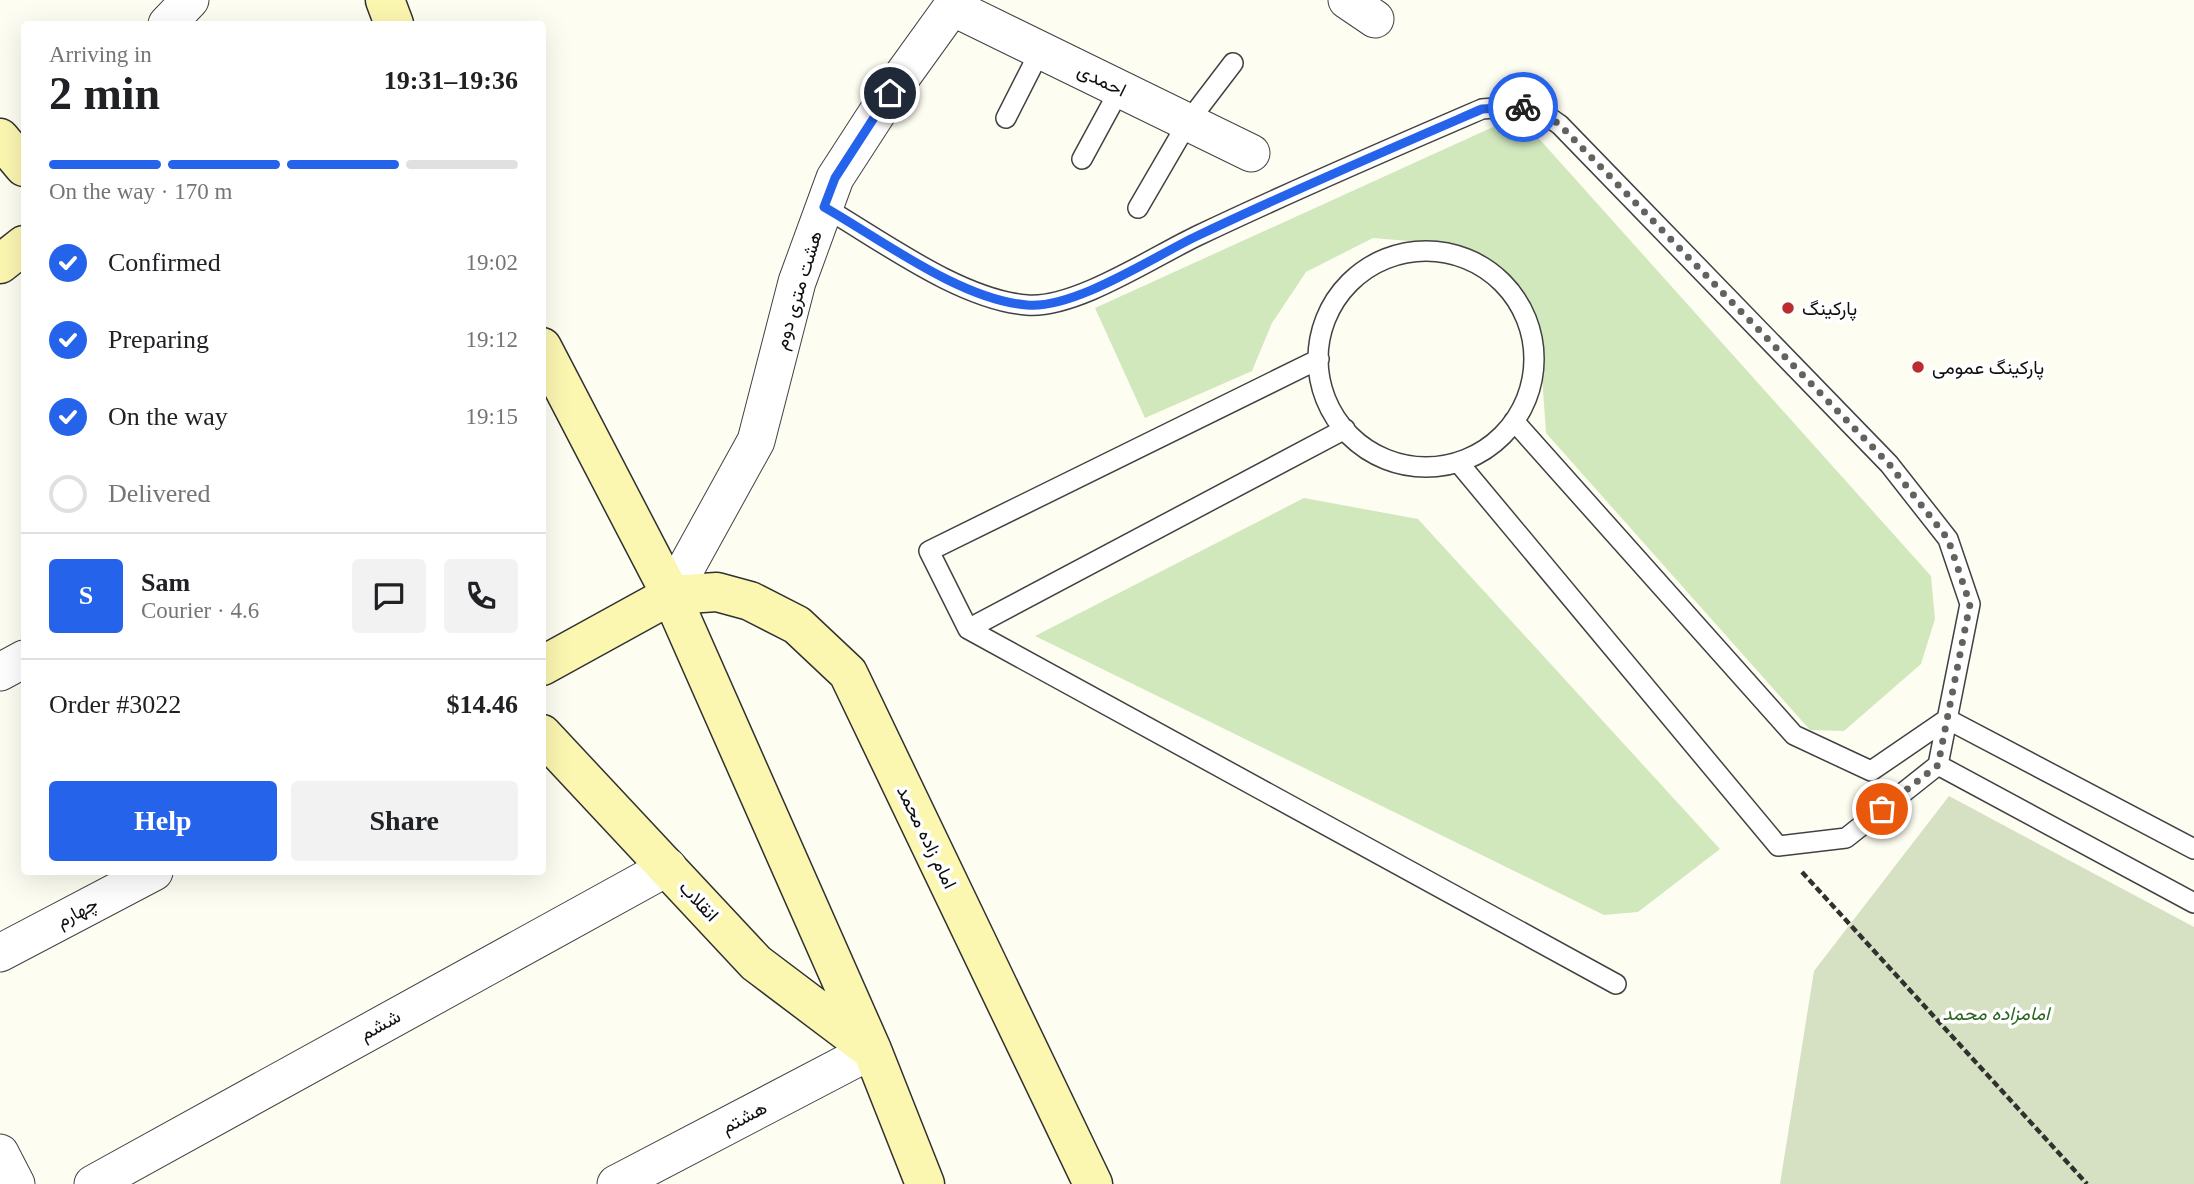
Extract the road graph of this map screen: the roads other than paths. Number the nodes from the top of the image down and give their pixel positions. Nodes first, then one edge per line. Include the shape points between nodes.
1 (190, 0) edge
2 (385, 0) edge
3 (954, 4) edge
4 (170, 21) edge
5 (393, 21) edge
6 (1040, 51) junction
7 (1233, 63) dead end
8 (1119, 89) junction
9 (1006, 118) dead end
10 (1188, 122) junction
11 (0, 138) edge
12 (1251, 153) dead end
13 (1082, 159) dead end
14 (21, 163) edge
15 (824, 207) junction
16 (1138, 208) dead end
17 (21, 247) edge
18 (0, 264) edge
19 (546, 354) edge
20 (1319, 359) junction
21 (1514, 421) junction
22 (1345, 429) junction
23 (1458, 462) junction
24 (671, 595) junction
25 (968, 629) junction
26 (21, 661) edge
27 (546, 664) edge
28 (0, 672) edge
29 (1947, 719) junction
30 (546, 738) edge
31 (1938, 765) junction
32 (2194, 849) edge
33 (668, 867) junction
34 (148, 875) edge
35 (2194, 903) edge
36 (0, 953) edge
37 (1616, 984) dead end
38 (872, 1050) junction
39 (0, 1153) edge
40 (16, 1184) edge
41 (93, 1184) edge
42 (616, 1184) edge
43 (925, 1184) edge
44 (1093, 1184) edge

1 - 4 street
2 - 5 street
3 - 6 street, احمدی
3 - 15 street, هشت متری دوم via 835,178
6 - 8 street, احمدی
6 - 9 lane
7 - 10 lane
8 - 10 street, احمدی
8 - 13 lane
10 - 12 street, احمدی
10 - 16 lane
11 - 14 street
15 - 24 street, هشت متری دوم via 797,282 756,441
15 - 29 lane via 960,286 989,298 1030,306 1074,298 1198,236 1482,109 1539,109 1560,125 1889,464 1948,539 1970,604
17 - 18 street
19 - 24 street
20 - 21 lane via 1319,341 1330,307 1353,278 1384,258 1420,250 1454,253 1485,268 1511,291 1527,321 1534,355 1530,390
20 - 22 lane via 1319,379 1332,413
20 - 25 lane via 929,551
21 - 23 lane via 1491,446
21 - 29 lane via 1794,736 1871,771
22 - 23 lane via 1355,441 1386,460 1422,467
22 - 25 lane
23 - 31 lane via 1778,846 1846,838
24 - 27 street
24 - 38 street
24 - 44 street, امام زاده محمد via 717,592 750,601 797,625 849,673
25 - 37 lane
26 - 28 street
29 - 31 lane
29 - 32 lane
30 - 33 street, انقلاب
31 - 35 lane
33 - 38 street, انقلاب via 756,963
33 - 41 street, ششم
34 - 36 street, چهارم
38 - 42 street, هشتم
38 - 43 street
39 - 40 street

